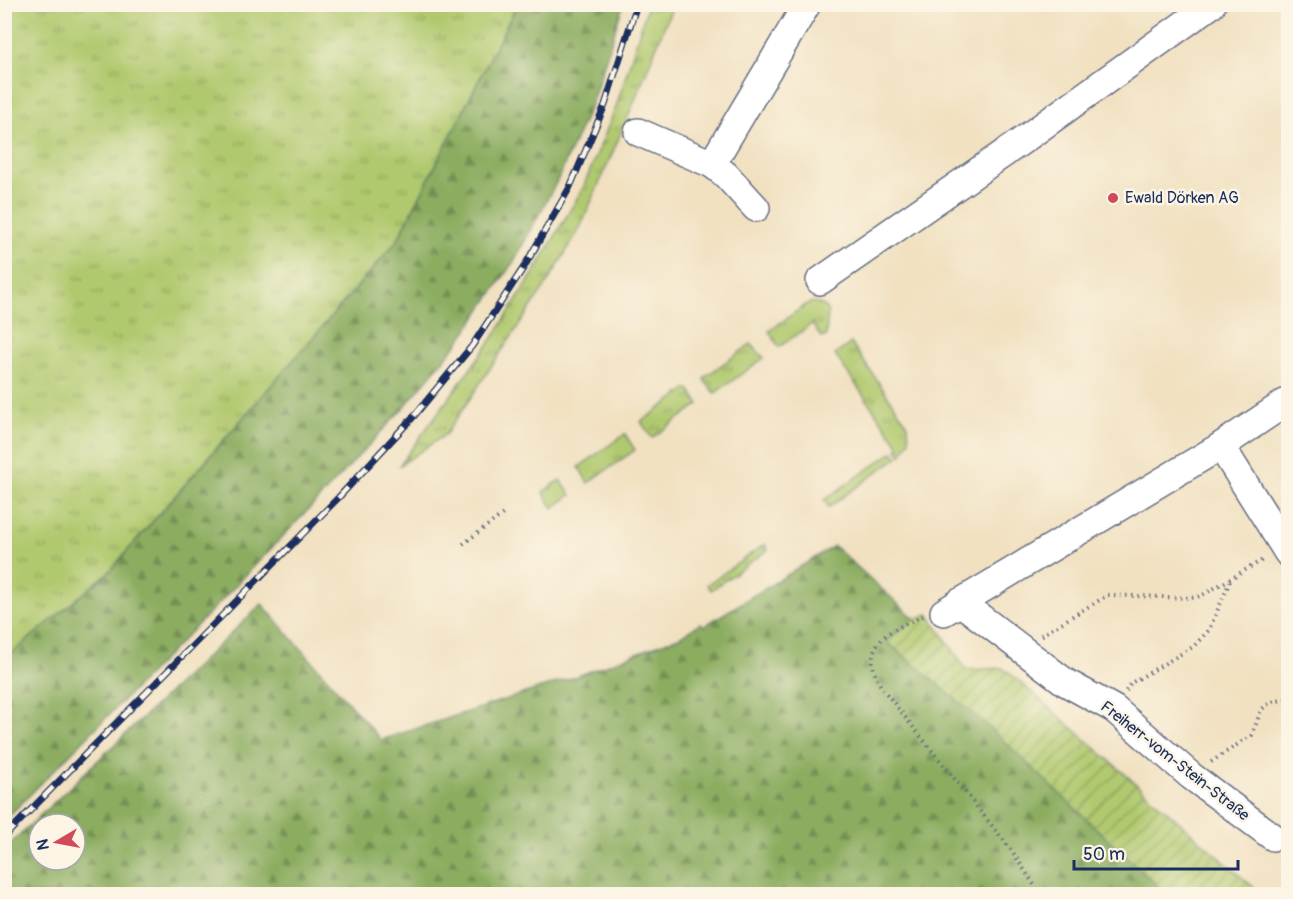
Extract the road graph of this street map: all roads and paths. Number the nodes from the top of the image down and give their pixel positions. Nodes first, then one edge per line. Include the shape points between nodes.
1 (807, 4) edge
2 (1212, 4) edge
3 (638, 132) dead end
4 (712, 164) junction
5 (756, 208) dead end
6 (820, 281) dead end
7 (1288, 401) edge
8 (1221, 446) junction
9 (503, 514) dead end
10 (463, 544) dead end
11 (1287, 550) edge
12 (1231, 579) junction
13 (952, 607) junction
14 (1020, 647) junction
15 (1288, 699) edge
16 (1114, 709) junction
17 (1191, 776) junction
18 (1273, 837) dead end
19 (1040, 894) edge

1 - 4 street
2 - 6 street
3 - 4 street
4 - 5 street
7 - 8 street
8 - 11 street
8 - 13 street
9 - 10 path
11 - 12 path
12 - 14 path via 1191,598 1108,595
12 - 16 path via 1209,630 1193,647 1131,683
13 - 14 street, Freiherr-vom-Stein-Straße
13 - 19 path via 896,627 879,641 874,675 1012,851
14 - 16 street, Freiherr-vom-Stein-Straße via 1065,682
15 - 17 path via 1271,702 1261,710 1252,735
16 - 17 street, Freiherr-vom-Stein-Straße
17 - 18 street, Freiherr-vom-Stein-Straße

